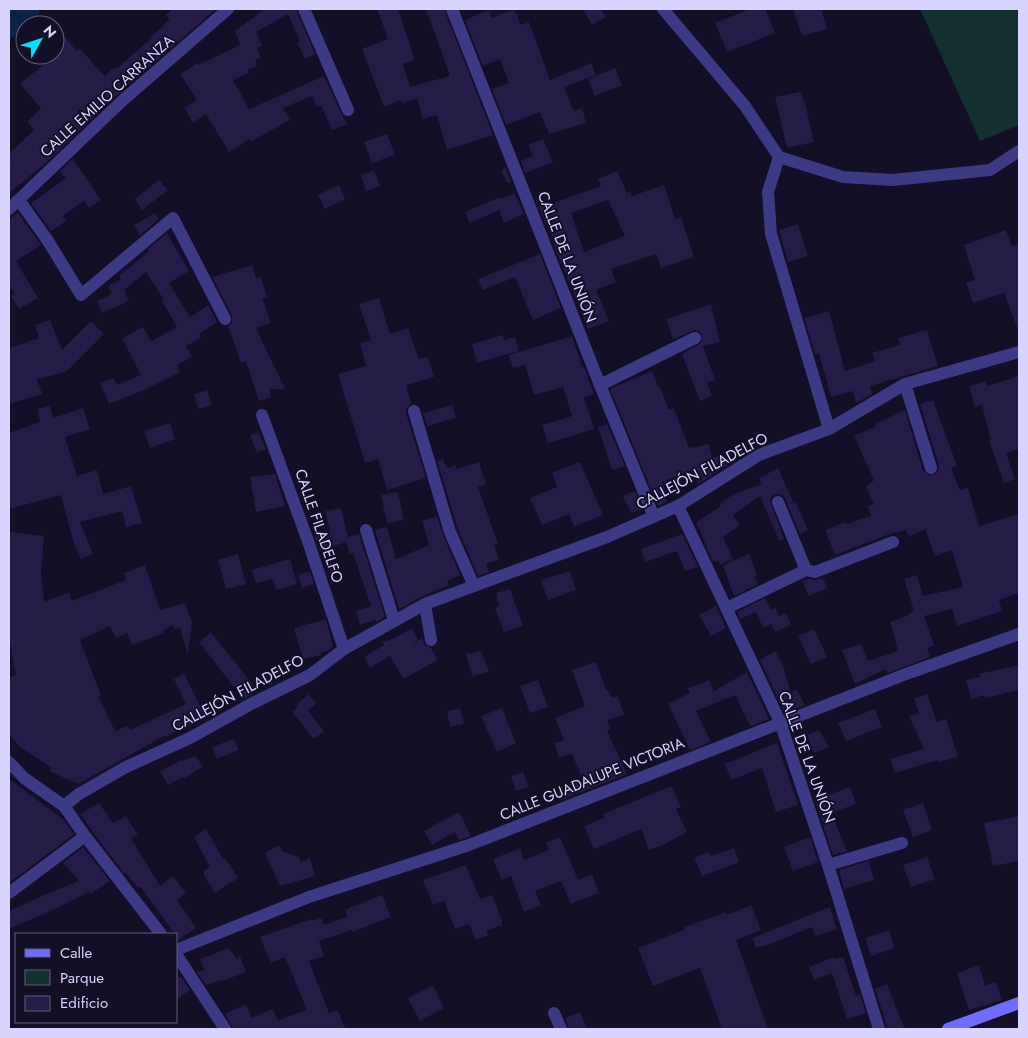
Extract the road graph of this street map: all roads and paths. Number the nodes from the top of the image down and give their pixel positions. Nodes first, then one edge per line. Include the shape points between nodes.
1 (228, 9) edge
2 (304, 9) edge
3 (452, 9) edge
4 (663, 9) edge
5 (348, 110) dead end
6 (1019, 151) edge
7 (779, 157) junction
8 (19, 200) junction
9 (9, 209) edge
10 (225, 319) dead end
11 (696, 338) dead end
12 (1019, 352) edge
13 (905, 384) junction
14 (600, 385) junction
15 (414, 411) dead end
16 (262, 415) dead end
17 (829, 429) junction
18 (932, 468) dead end
19 (778, 502) dead end
20 (678, 506) junction
21 (654, 516) junction
22 (366, 530) dead end
23 (893, 542) dead end
24 (806, 570) junction
25 (474, 586) junction
26 (425, 604) junction
27 (727, 608) junction
28 (394, 620) junction
29 (1019, 634) edge
30 (431, 640) dead end
31 (344, 649) junction
32 (780, 722) junction
33 (9, 762) edge
34 (64, 806) junction
35 (85, 836) junction
36 (902, 843) dead end
37 (828, 865) junction
38 (9, 893) edge
39 (160, 933) edge
40 (178, 951) edge
41 (178, 955) edge
42 (1019, 1003) edge
43 (554, 1013) dead end
44 (953, 1028) edge
45 (225, 1029) edge
46 (561, 1029) edge
47 (879, 1029) edge

1 - 8 street, CALLE EMILIO CARRANZA via 122,101
2 - 5 street
3 - 14 street, CALLE DE LA UNIÓN
4 - 7 street via 745,106
6 - 7 street via 990,170 893,180 843,177
7 - 17 street via 768,192 771,234
8 - 9 street, CALLE EMILIO CARRANZA
8 - 10 street via 81,294 173,218
11 - 14 street
12 - 13 street, CALLEJÓN FILADELFO
13 - 17 street, CALLEJÓN FILADELFO
13 - 18 street
14 - 21 street, CALLE DE LA UNIÓN
15 - 25 street via 450,532
16 - 31 street, CALLE FILADELFO
17 - 20 street, CALLEJÓN FILADELFO via 759,455
19 - 24 street
20 - 21 street, CALLEJÓN FILADELFO
20 - 27 street, CALLE DE LA UNIÓN
21 - 25 street, CALLEJÓN FILADELFO via 607,537
22 - 28 street
23 - 24 street via 815,572
24 - 27 street
25 - 26 street, CALLEJÓN FILADELFO
26 - 28 street, CALLEJÓN FILADELFO
26 - 30 street
27 - 32 street, CALLE DE LA UNIÓN
28 - 31 street, CALLEJÓN FILADELFO
29 - 32 street, CALLE GUADALUPE VICTORIA
31 - 34 street, CALLEJÓN FILADELFO via 310,675 190,738 126,767
32 - 37 street, CALLE DE LA UNIÓN
32 - 40 street, CALLE GUADALUPE VICTORIA via 469,845 309,898
33 - 34 street via 24,778
34 - 35 street
35 - 38 street
35 - 39 street
36 - 37 street
37 - 47 street, CALLE DE LA UNIÓN
41 - 45 street
42 - 44 main road
43 - 46 street

